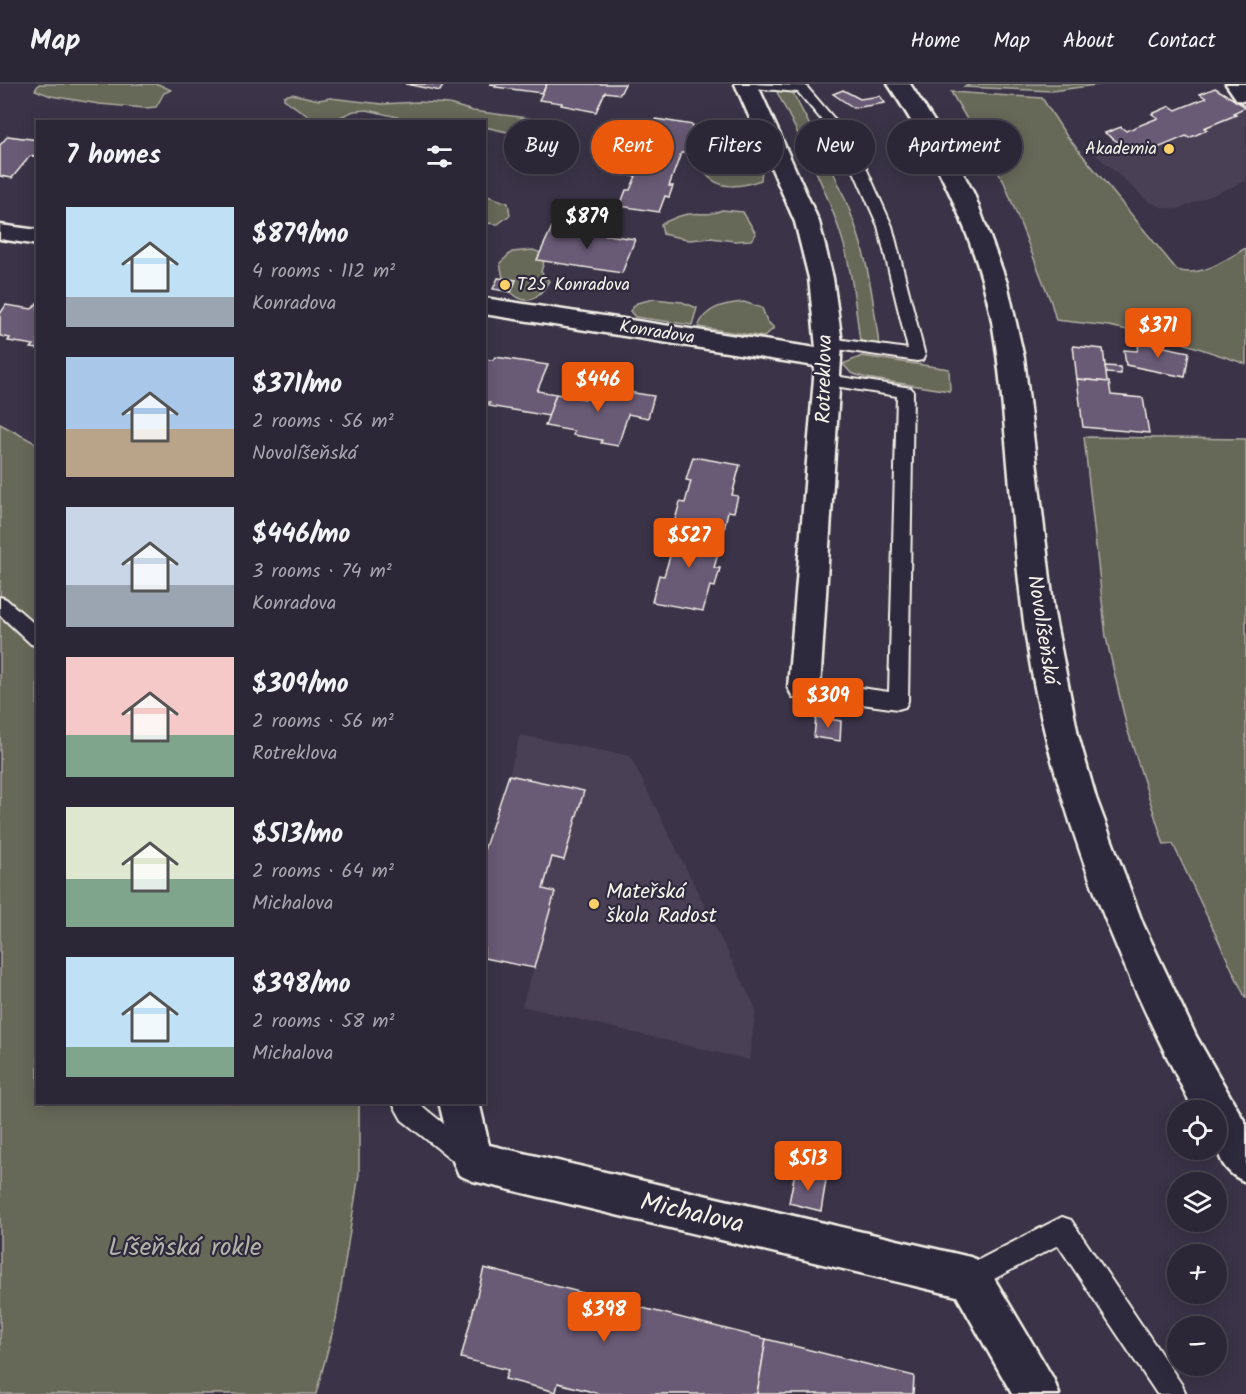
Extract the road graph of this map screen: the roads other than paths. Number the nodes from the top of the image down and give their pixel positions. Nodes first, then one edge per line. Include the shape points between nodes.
1 (746, 84) edge
2 (753, 84) edge
3 (898, 84) edge
4 (1237, 84) edge
5 (1245, 95) edge
6 (0, 232) edge
7 (36, 238) edge
8 (486, 306) edge
9 (829, 360) junction
10 (0, 604) edge
11 (36, 637) edge
12 (804, 688) joint
13 (405, 1104) edge
14 (459, 1104) edge
15 (473, 1161) junction
16 (1246, 1162) edge
17 (970, 1278) junction
18 (1037, 1394) edge
19 (1173, 1394) edge

1 - 9 street, Rotreklova via 807,222 821,278
2 - 9 lane via 802,89 848,143 885,226 917,356
3 - 16 street, Novolíšeňská via 942,154 967,206 1003,314 1041,632 1053,702 1072,775 1120,910 1154,987
4 - 5 street
6 - 7 street
8 - 9 street, Konradova
9 - 12 street, Rotreklova
9 - 12 lane via 905,392 898,702
10 - 11 lane
13 - 15 lane
14 - 15 street
15 - 17 street, Michalova
17 - 18 street
17 - 19 lane via 1062,1229

